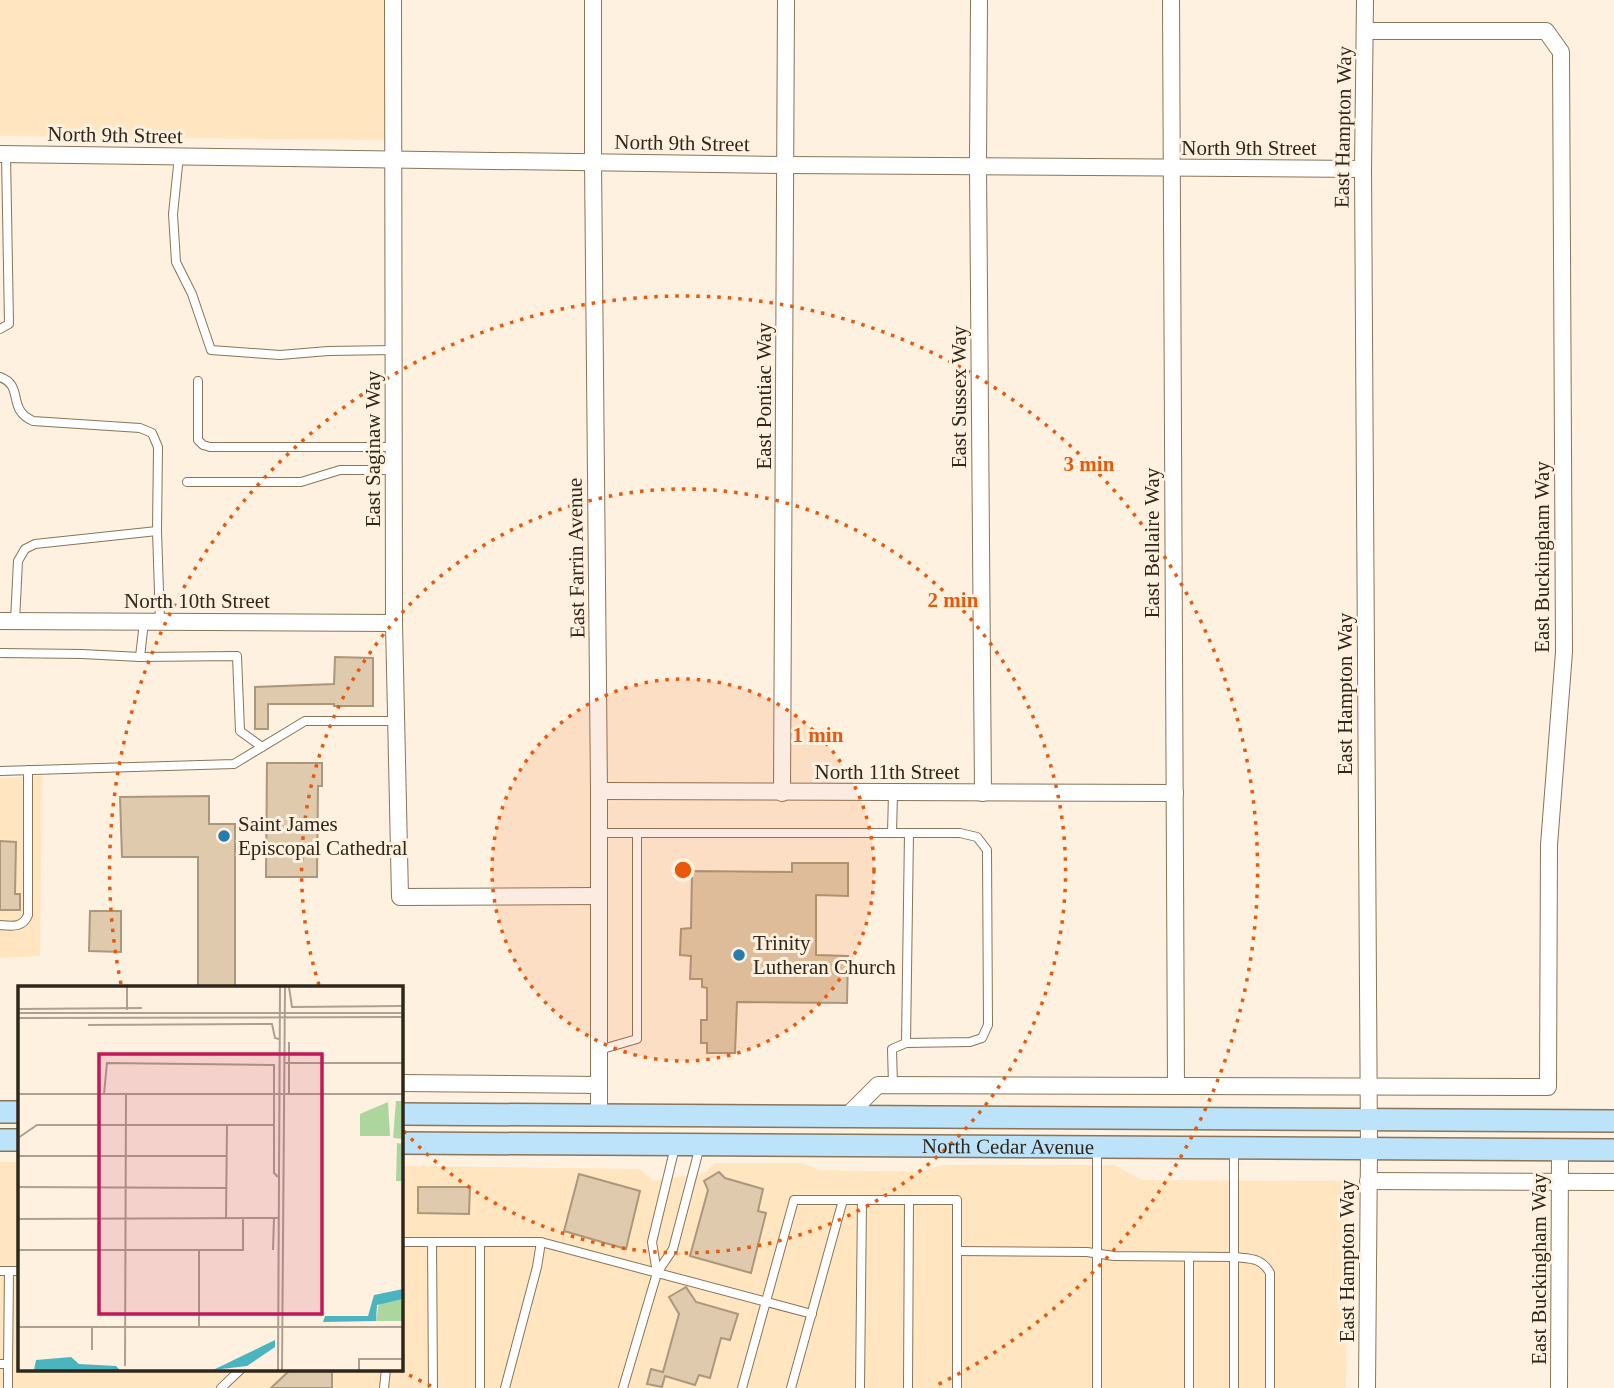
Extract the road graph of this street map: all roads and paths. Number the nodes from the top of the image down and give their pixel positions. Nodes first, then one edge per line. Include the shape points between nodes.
1 (393, 0) edge
2 (593, 0) edge
3 (786, 0) edge
4 (979, 0) edge
5 (1171, 0) edge
6 (1365, 0) edge
7 (1365, 31) junction
8 (3, 154) edge
9 (179, 156) junction
10 (394, 159) junction
11 (593, 162) junction
12 (786, 165) junction
13 (978, 166) junction
14 (1171, 169) junction
15 (1363, 169) junction
16 (0, 329) edge
17 (394, 350) junction
18 (0, 377) edge
19 (198, 381) dead end
20 (394, 447) junction
21 (394, 470) junction
22 (187, 482) dead end
23 (157, 531) junction
24 (8, 621) edge
25 (152, 622) junction
26 (394, 623) junction
27 (0, 653) edge
28 (140, 657) junction
29 (396, 721) junction
30 (262, 747) junction
31 (28, 770) junction
32 (0, 771) edge
33 (599, 791) junction
34 (782, 793) junction
35 (893, 793) junction
36 (984, 793) junction
37 (1175, 793) junction
38 (599, 833) junction
39 (637, 833) junction
40 (892, 833) junction
41 (909, 833) junction
42 (599, 896) junction
43 (0, 925) edge
44 (906, 1043) junction
45 (599, 1050) junction
46 (402, 1083) edge
47 (599, 1085) junction
48 (885, 1085) junction
49 (1176, 1086) junction
50 (1368, 1086) junction
51 (0, 1112) edge
52 (18, 1112) edge
53 (402, 1114) edge
54 (431, 1114) junction
55 (599, 1115) junction
56 (847, 1116) junction
57 (1368, 1120) junction
58 (1614, 1121) edge
59 (402, 1127) edge
60 (0, 1140) edge
61 (18, 1140) edge
62 (402, 1143) edge
63 (450, 1143) junction
64 (700, 1144) junction
65 (676, 1145) junction
66 (1097, 1147) junction
67 (1234, 1148) junction
68 (1369, 1149) junction
69 (1560, 1150) junction
70 (1614, 1150) edge
71 (1368, 1181) junction
72 (1560, 1182) junction
73 (1614, 1182) edge
74 (843, 1200) junction
75 (862, 1200) junction
76 (909, 1200) junction
77 (402, 1242) edge
78 (432, 1242) junction
79 (480, 1242) junction
80 (541, 1242) junction
81 (957, 1251) junction
82 (1098, 1254) junction
83 (1234, 1257) junction
84 (1189, 1258) junction
85 (4, 1271) edge
86 (657, 1273) junction
87 (766, 1301) junction
88 (812, 1314) junction
89 (4, 1364) edge
90 (240, 1370) edge
91 (386, 1370) edge
92 (8, 1388) edge
93 (221, 1388) edge
94 (384, 1388) edge
95 (433, 1388) edge
96 (480, 1388) edge
97 (505, 1388) edge
98 (623, 1388) edge
99 (742, 1388) edge
100 (792, 1388) edge
101 (860, 1388) edge
102 (908, 1388) edge
103 (957, 1388) edge
104 (1097, 1388) edge
105 (1189, 1388) edge
106 (1234, 1388) edge
107 (1270, 1388) edge
108 (1367, 1388) edge
109 (1559, 1388) edge

1 - 10 street, East Saginaw Way
2 - 11 street, East Farrin Avenue
3 - 12 street, East Pontiac Way
4 - 13 street, East Sussex Way
5 - 14 street, East Bellaire Way
6 - 7 street, East Hampton Way
7 - 15 street, East Hampton Way
7 - 50 street, East Buckingham Way via 1546,32 1561,52 1564,638 1549,845 1548,1087
8 - 9 street, North 9th Street
8 - 16 lane via 9,324
9 - 10 street, North 9th Street
9 - 17 lane via 173,214 176,262 211,350 280,355
10 - 11 street, North 9th Street
10 - 17 street, East Saginaw Way
11 - 12 street, North 9th Street
11 - 33 street, East Farrin Avenue
12 - 13 street, North 9th Street
12 - 34 street, East Pontiac Way
13 - 14 street, North 9th Street
13 - 36 street, East Sussex Way
14 - 15 street, North 9th Street
14 - 37 street, East Bellaire Way
15 - 50 street, East Hampton Way
17 - 20 street, East Saginaw Way
18 - 23 lane via 13,386 19,411 33,421 140,428 152,433 158,447
19 - 20 lane via 198,440 203,445
20 - 21 street, East Saginaw Way
21 - 22 lane via 340,470 301,482
21 - 26 street, East Saginaw Way
23 - 24 lane via 35,544 25,549 18,561
23 - 25 lane
24 - 25 street, North 10th Street
25 - 26 street, North 10th Street
25 - 28 lane
26 - 29 street, East Saginaw Way
27 - 28 lane
28 - 30 lane via 237,656 240,732
29 - 30 lane via 305,721
29 - 42 street, East Saginaw Way via 400,897
30 - 31 lane via 234,764
31 - 32 lane
31 - 43 lane via 28,915 21,925
33 - 34 street, North 11th Street
33 - 38 street, East Farrin Avenue
34 - 35 street, North 11th Street
35 - 36 street, North 11th Street
35 - 40 lane
36 - 37 street, North 11th Street
37 - 49 street, East Bellaire Way
38 - 39 lane
38 - 42 street, East Farrin Avenue
39 - 40 lane
39 - 45 lane via 637,1039
40 - 41 lane
41 - 44 lane
41 - 44 lane via 960,833 976,837 987,850 988,1025 982,1038 970,1042
42 - 45 street, East Farrin Avenue
44 - 48 lane via 892,1049
45 - 47 street, East Farrin Avenue
46 - 47 street
47 - 55 street, East Farrin Avenue
48 - 49 street
48 - 56 street
49 - 50 street
50 - 57 street, East Hampton Way
51 - 52 main road
53 - 54 main road, North Cedar Avenue
54 - 55 main road, North Cedar Avenue
54 - 59 main road
55 - 56 main road, North Cedar Avenue
55 - 63 main road via 583,1128 487,1128 463,1133
56 - 57 main road, North Cedar Avenue
56 - 65 main road via 828,1131 701,1130 692,1131
57 - 58 main road, North Cedar Avenue
57 - 68 street, East Hampton Way
60 - 61 main road
62 - 63 main road, North Cedar Avenue
63 - 65 main road, North Cedar Avenue
64 - 65 main road, North Cedar Avenue
64 - 66 main road, North Cedar Avenue
64 - 86 lane via 673,1249
65 - 86 lane via 652,1242
66 - 67 main road, North Cedar Avenue
66 - 82 lane
67 - 68 main road, North Cedar Avenue
67 - 83 lane
68 - 69 main road, North Cedar Avenue
68 - 71 street, East Hampton Way
69 - 70 main road, North Cedar Avenue
69 - 72 street, East Buckingham Way
71 - 72 street
71 - 108 street, East Hampton Way
72 - 73 street
72 - 109 street, East Buckingham Way
74 - 75 lane
74 - 87 lane via 794,1200
74 - 88 lane
75 - 76 lane
75 - 101 lane
76 - 81 lane via 957,1200
76 - 102 lane
77 - 78 lane
78 - 79 lane
78 - 95 lane
79 - 80 lane
79 - 96 lane
80 - 86 lane
80 - 97 lane
81 - 82 lane
81 - 103 lane
82 - 84 lane
82 - 104 lane
83 - 84 lane
83 - 106 lane
83 - 107 lane via 1265,1263 1270,1273
84 - 105 lane
85 - 89 lane
86 - 87 lane
86 - 98 lane
87 - 88 lane
87 - 99 lane
88 - 100 lane
89 - 92 lane
90 - 93 lane
91 - 94 lane

